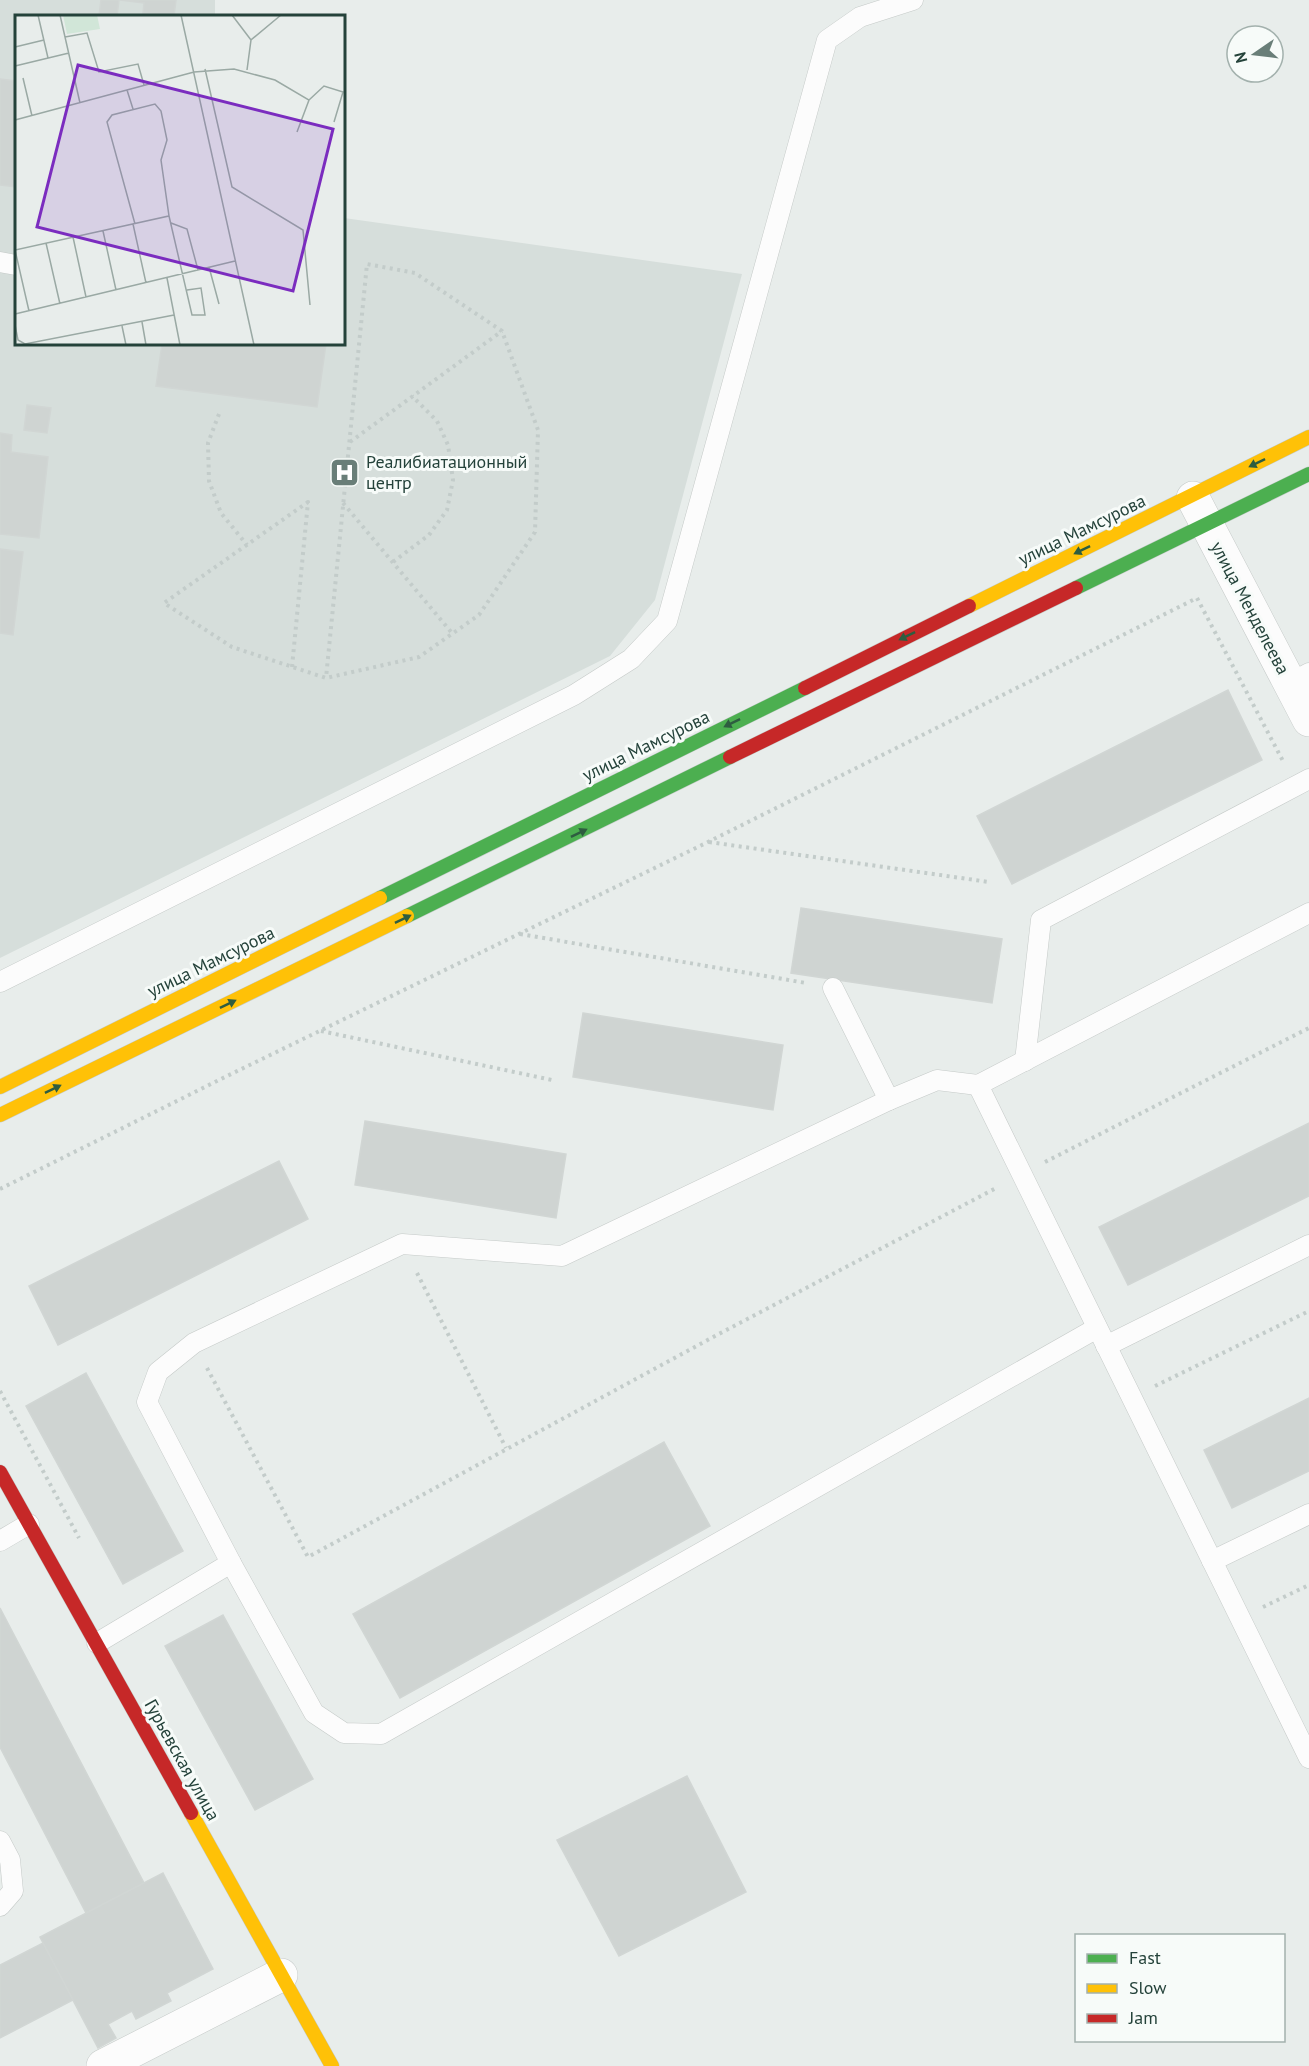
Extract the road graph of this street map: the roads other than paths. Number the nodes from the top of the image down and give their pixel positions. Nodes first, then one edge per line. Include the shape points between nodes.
1 (912, 0) edge
2 (0, 262) edge
3 (15, 265) edge
4 (1309, 437) edge
5 (1309, 474) edge
6 (1191, 495) junction
7 (1207, 526) junction
8 (1300, 678) edge
9 (1309, 720) edge
10 (1302, 782) edge
11 (1309, 913) edge
12 (0, 982) edge
13 (833, 988) road end
14 (1025, 1060) junction
15 (978, 1085) junction
16 (0, 1087) edge
17 (889, 1100) junction
18 (0, 1115) edge
19 (1309, 1245) edge
20 (1097, 1328) junction
21 (1106, 1347) junction
22 (0, 1472) edge
23 (1309, 1514) edge
24 (29, 1524) junction
25 (0, 1541) edge
26 (1212, 1561) junction
27 (231, 1563) junction
28 (97, 1643) junction
29 (1309, 1758) edge
30 (0, 1841) edge
31 (0, 1906) edge
32 (281, 1975) junction
33 (104, 2066) edge
34 (332, 2066) edge

1 - 12 lane via 860,17 827,40 667,621 639,652 574,695
2 - 3 lane
4 -> 6 main road, улица Мамсурова
5 - 7 main road
6 - 7 street, улица Менделеева
6 -> 16 main road, улица Мамсурова
7 - 8 street, улица Менделеева
18 -> 7 main road
8 - 9 street, улица Менделеева
10 - 14 lane via 1041,920
11 - 14 lane
13 - 17 lane
14 - 15 lane
15 - 17 lane via 937,1080
15 - 20 lane
17 - 27 lane via 562,1256 402,1244 194,1343 158,1372 147,1402
19 - 21 lane
20 - 21 lane
20 - 27 lane via 381,1734 344,1733 314,1713
21 - 26 lane
22 - 24 main road, Гурьевская улица
23 - 26 lane
24 - 25 lane
24 - 28 main road, Гурьевская улица
26 - 29 lane
27 - 28 lane
28 - 32 main road, Гурьевская улица
30 - 31 lane via 10,1860 13,1891
32 - 33 street
32 - 34 main road, Гурьевская улица

